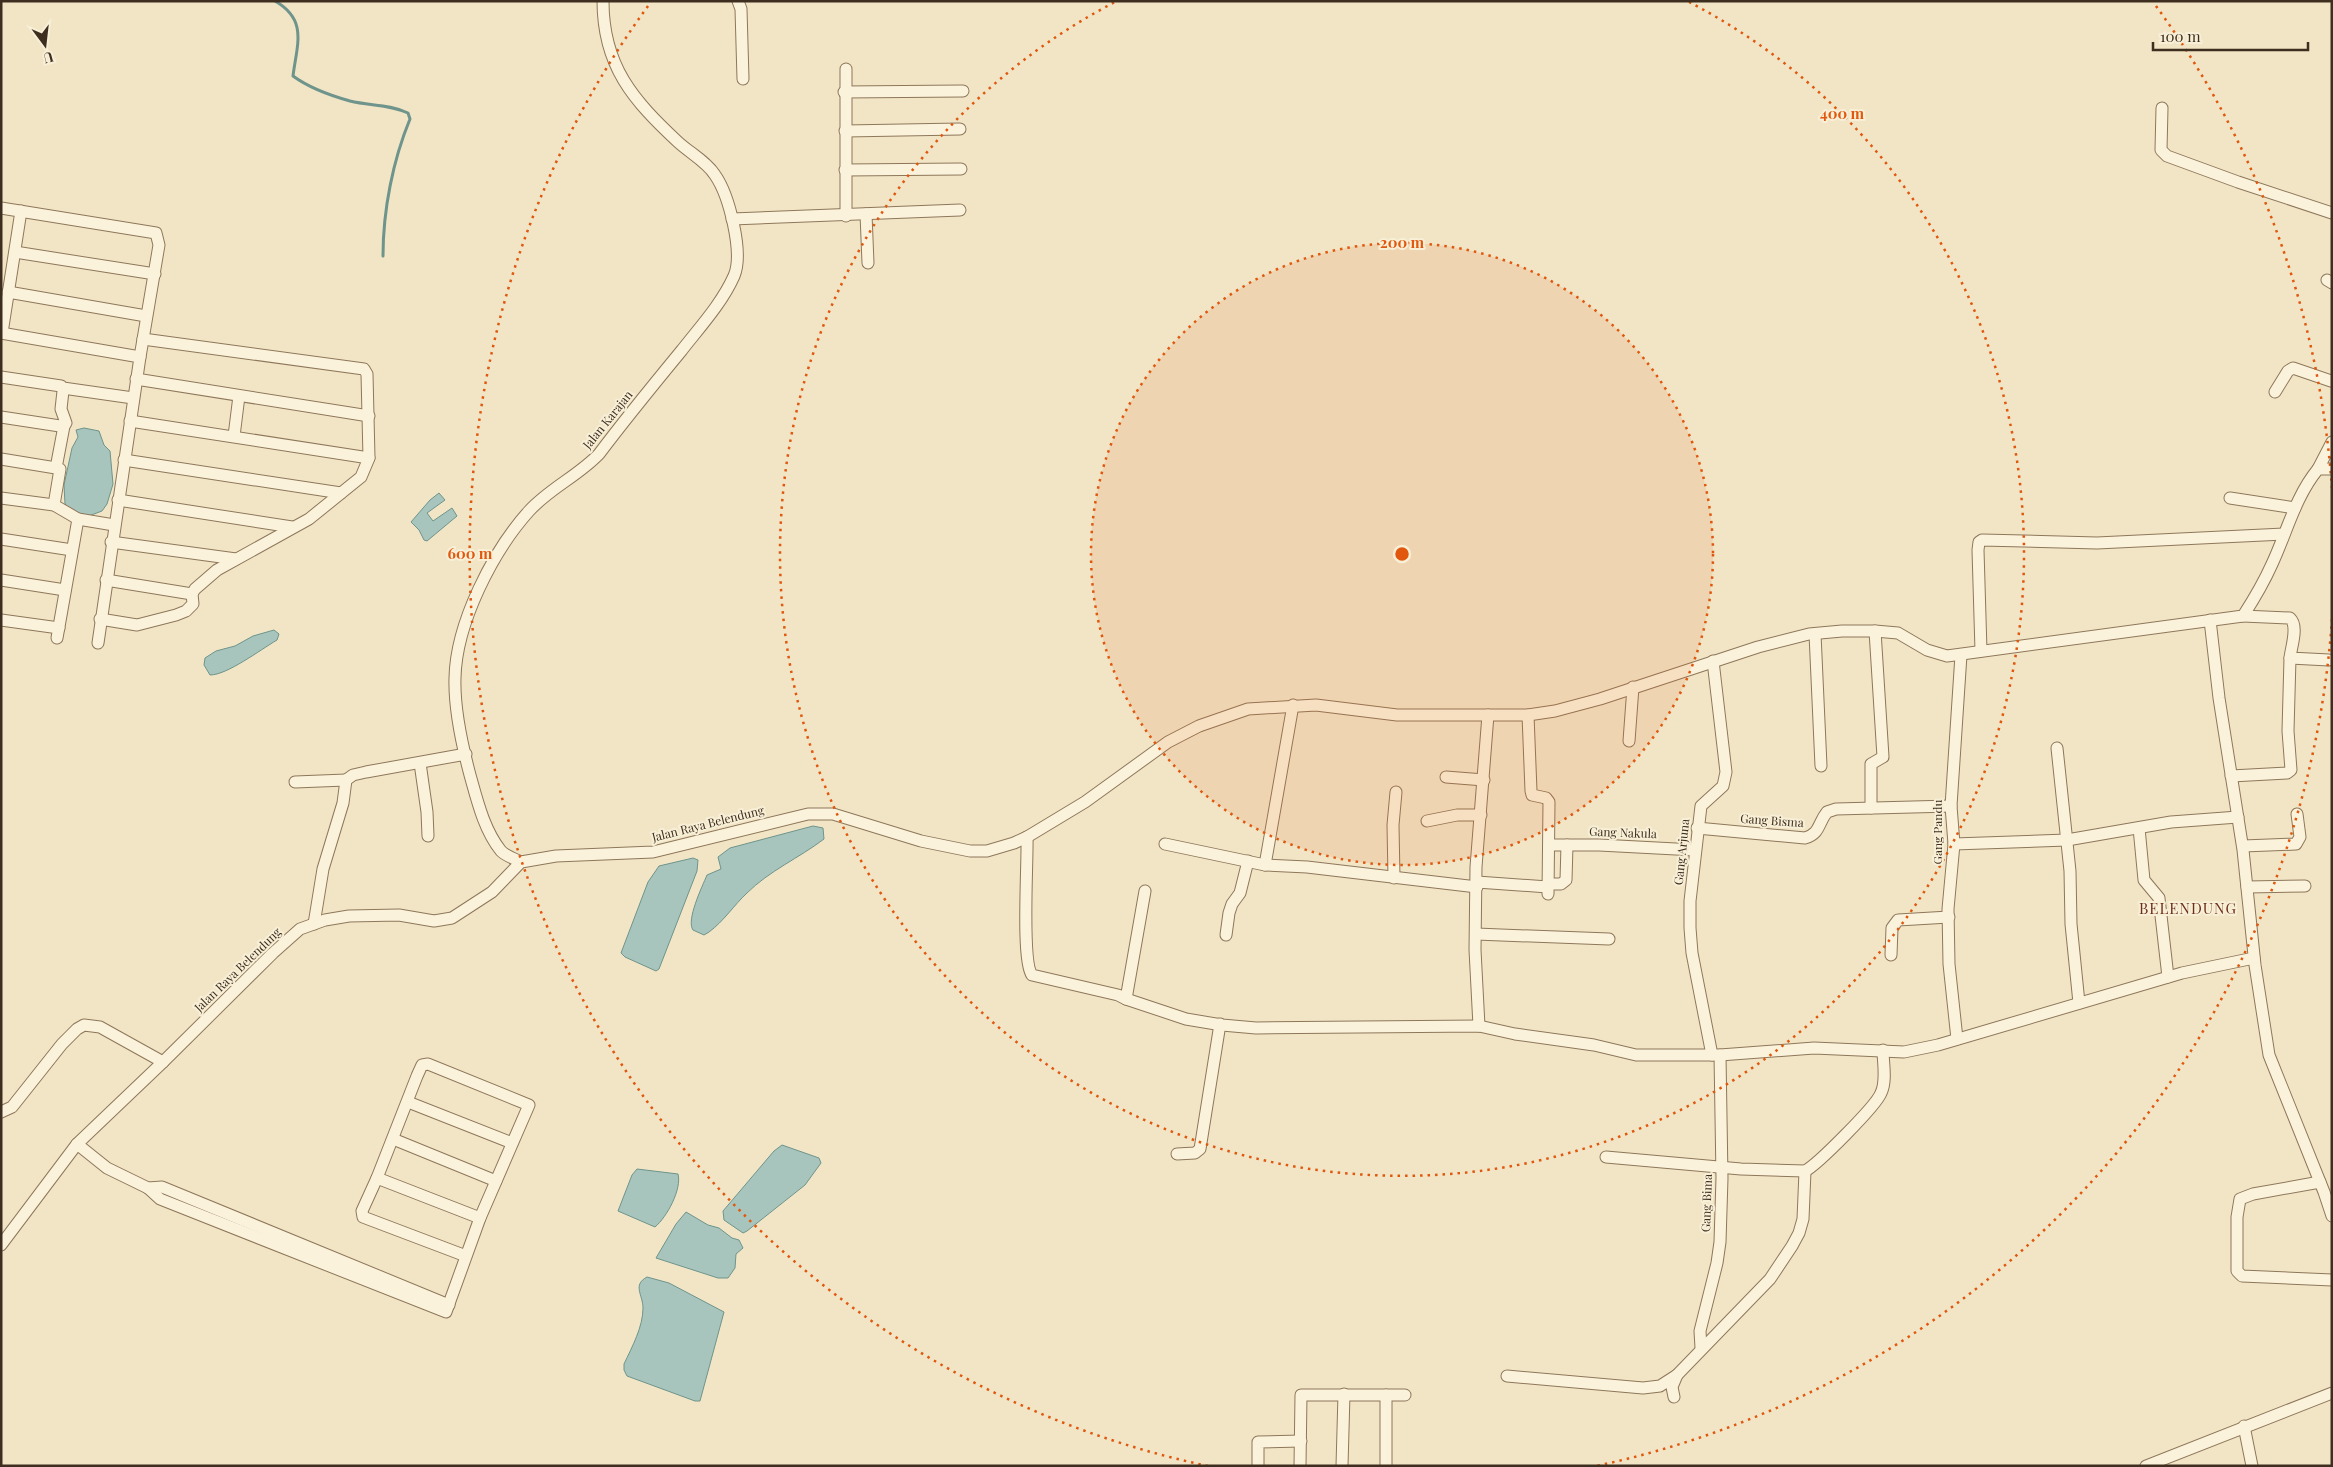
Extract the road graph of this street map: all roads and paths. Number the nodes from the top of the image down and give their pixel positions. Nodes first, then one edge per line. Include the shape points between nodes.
1 (603, 1) edge
2 (738, 1) edge
3 (846, 69) dead end
4 (744, 79) dead end
5 (963, 91) dead end
6 (844, 92) junction
7 (2162, 108) dead end
8 (960, 130) dead end
9 (845, 131) junction
10 (961, 169) dead end
11 (845, 170) junction
12 (1, 208) edge
13 (960, 210) dead end
14 (21, 211) junction
15 (2332, 213) edge
16 (866, 214) junction
17 (846, 216) junction
18 (732, 219) junction
19 (14, 252) junction
20 (868, 264) dead end
21 (155, 274) junction
22 (8, 292) junction
23 (146, 316) junction
24 (1, 333) edge
25 (143, 339) junction
26 (140, 357) junction
27 (1, 376) edge
28 (136, 379) junction
29 (2331, 379) edge
30 (63, 388) junction
31 (2275, 392) dead end
32 (239, 396) junction
33 (133, 398) junction
34 (369, 416) junction
35 (1, 417) edge
36 (130, 421) junction
37 (64, 426) junction
38 (234, 436) junction
39 (2332, 442) edge
40 (369, 458) junction
41 (1, 459) edge
42 (124, 460) junction
43 (56, 468) junction
44 (2318, 469) junction
45 (2332, 469) edge
46 (341, 493) junction
47 (1, 498) edge
48 (2230, 498) dead end
49 (118, 500) junction
50 (54, 506) junction
51 (2295, 508) junction
52 (78, 519) junction
53 (114, 525) junction
54 (292, 527) junction
55 (2284, 534) junction
56 (1, 539) edge
57 (112, 542) junction
58 (72, 550) junction
59 (236, 559) junction
60 (1, 580) edge
61 (106, 580) junction
62 (65, 590) junction
63 (192, 594) junction
64 (2244, 616) junction
65 (100, 619) junction
66 (1, 620) edge
67 (2210, 620) junction
68 (1875, 631) junction
69 (1815, 634) junction
70 (98, 643) dead end
71 (1981, 652) junction
72 (1961, 654) junction
73 (2290, 658) junction
74 (2329, 660) dead end
75 (1713, 661) junction
76 (1633, 687) junction
77 (1293, 705) junction
78 (1528, 715) junction
79 (1488, 716) junction
80 (1629, 741) dead end
81 (2057, 748) dead end
82 (466, 754) junction
83 (420, 763) junction
84 (1821, 766) dead end
85 (2231, 776) junction
86 (1446, 777) dead end
87 (346, 780) junction
88 (1484, 780) junction
89 (295, 782) dead end
90 (1396, 792) dead end
91 (1951, 806) junction
92 (1871, 808) junction
93 (2297, 814) dead end
94 (1481, 815) junction
95 (2238, 817) junction
96 (1427, 821) dead end
97 (1697, 828) junction
98 (2139, 828) junction
99 (428, 836) dead end
100 (1027, 836) junction
101 (2067, 840) junction
102 (1165, 844) dead end
103 (1954, 844) junction
104 (1549, 845) junction
105 (1567, 845) junction
106 (2242, 846) junction
107 (1696, 850) junction
108 (1248, 861) junction
109 (521, 862) junction
110 (1265, 865) junction
111 (1394, 878) junction
112 (1477, 884) junction
113 (2247, 886) junction
114 (2305, 886) dead end
115 (1548, 888) junction
116 (1145, 890) dead end
117 (1949, 917) junction
118 (314, 924) junction
119 (1476, 934) junction
120 (1226, 935) dead end
121 (1610, 939) dead end
122 (1891, 954) dead end
123 (2254, 958) junction
124 (2168, 977) junction
125 (1126, 1000) junction
126 (2079, 1003) junction
127 (1220, 1024) junction
128 (1479, 1026) junction
129 (1956, 1039) junction
130 (1882, 1050) junction
131 (1716, 1055) junction
132 (163, 1062) junction
133 (408, 1102) junction
134 (1, 1112) edge
135 (393, 1139) junction
136 (512, 1143) junction
137 (77, 1144) junction
138 (1178, 1154) dead end
139 (1606, 1158) dead end
140 (1722, 1167) junction
141 (1805, 1171) junction
142 (377, 1178) junction
143 (496, 1181) junction
144 (2320, 1182) junction
145 (2332, 1216) edge
146 (480, 1218) junction
147 (1, 1245) edge
148 (466, 1256) junction
149 (2332, 1280) edge
150 (1701, 1348) junction
151 (1677, 1375) junction
152 (1507, 1376) dead end
153 (2332, 1393) edge
154 (1344, 1394) junction
155 (1386, 1395) junction
156 (1405, 1395) dead end
157 (1674, 1397) dead end
158 (2244, 1426) junction
159 (1301, 1441) junction
160 (1258, 1466) edge
161 (1300, 1466) edge
162 (1342, 1466) edge
163 (1386, 1466) edge
164 (2146, 1466) edge
165 (2252, 1466) edge

1 - 18 street, Jalan Karajan via 605,36 630,92 716,176
2 - 4 street
3 - 6 street
5 - 6 street
6 - 9 street
7 - 15 street via 2161,150 2167,156
8 - 9 street
9 - 11 street
10 - 11 street
11 - 17 street
12 - 14 street
13 - 16 street
14 - 19 street
14 - 21 street via 156,233 160,244
16 - 17 street
16 - 20 street
17 - 18 street
18 - 82 street, Jalan Karajan via 738,259 728,288 599,454 529,511 487,571 467,620 455,678
19 - 21 street
19 - 22 street
21 - 23 street
22 - 23 street
22 - 24 street
23 - 25 street
24 - 26 street
25 - 26 street
25 - 34 street via 364,369
26 - 28 street
27 - 30 street
28 - 32 street
28 - 33 street
29 - 31 street via 2293,368
30 - 33 street
30 - 37 street via 61,409
32 - 34 street
32 - 38 street
33 - 36 street
34 - 40 street
35 - 37 street
36 - 38 street
36 - 42 street
37 - 43 street
38 - 40 street
39 - 44 street
40 - 46 street via 361,476
41 - 43 street
42 - 46 street
42 - 49 street
43 - 50 street via 60,469
44 - 45 street
44 - 51 street
46 - 54 street via 308,519
47 - 50 street
48 - 51 street
49 - 53 street
49 - 54 street
50 - 52 street
51 - 55 street
52 - 53 street
52 - 58 street
53 - 57 street
54 - 59 street
55 - 64 street via 2272,565
55 - 71 street via 2097,543 1982,540 1978,550
56 - 58 street
57 - 59 street
57 - 61 street
58 - 62 street
59 - 63 street via 216,570
60 - 62 street
61 - 63 street
61 - 65 street
62 - 66 street via 58,633
63 - 65 street via 192,607 137,626
64 - 67 street, Jalan Raya Belendung
64 - 73 street, Jalan Raya Belendung via 2293,620 2295,628
65 - 70 street
67 - 71 street, Jalan Raya Belendung
67 - 85 street
68 - 69 street, Jalan Raya Belendung
68 - 72 street, Jalan Raya Belendung via 1904,636 1936,654
68 - 92 street via 1883,757 1871,764
69 - 75 street, Jalan Raya Belendung via 1758,646
69 - 84 street
71 - 72 street, Jalan Raya Belendung
72 - 91 street, Gang Pandu
73 - 74 street
73 - 85 street via 2288,730 2291,770 2287,774
75 - 76 street, Jalan Raya Belendung
75 - 97 street, Gang Arjuna via 1726,772 1723,786 1701,806
76 - 78 street, Jalan Raya Belendung via 1600,699
76 - 80 street
77 - 79 street, Jalan Raya Belendung via 1397,715
77 - 100 street, Jalan Raya Belendung via 1248,709 1199,726 1168,742 1085,802
77 - 110 street
78 - 79 street, Jalan Raya Belendung
78 - 104 street via 1530,791 1534,797 1548,799
79 - 88 street
81 - 101 street
82 - 83 street
82 - 109 street, Jalan Karajan via 479,808 494,838 502,853
83 - 87 street via 366,772
83 - 99 street
85 - 95 street
86 - 88 street
87 - 89 street
87 - 118 street via 343,803 323,869
88 - 94 street
90 - 111 street
91 - 92 street, Gang Bisma
91 - 103 street, Gang Pandu
92 - 97 street, Gang Bisma via 1830,810 1815,834 1805,838
93 - 106 street via 2300,838 2296,844
94 - 96 street via 1457,814
94 - 112 street
95 - 98 street
95 - 106 street
97 - 107 street, Gang Arjuna
98 - 101 street
98 - 124 street via 2144,880 2159,898
100 - 109 street, Jalan Raya Belendung via 987,851 970,852 820,813 653,852 556,856
100 - 125 street via 1030,973 1118,995
101 - 103 street
101 - 126 street
102 - 108 street
103 - 117 street, Gang Pandu
104 - 105 street, Gang Nakula
104 - 115 street
105 - 107 street, Gang Nakula
105 - 115 street via 1566,880
106 - 113 street
107 - 131 street, Gang Arjuna via 1690,901 1692,953
108 - 110 street
108 - 120 street via 1240,894 1229,913
109 - 118 street, Jalan Raya Belendung via 492,892 452,918 434,921 399,915 357,916
110 - 111 street
111 - 112 street
112 - 115 street
112 - 119 street
113 - 114 street
113 - 123 street
116 - 125 street
117 - 122 street via 1898,920 1892,928
117 - 129 street, Gang Pandu via 1949,964
118 - 132 street, Jalan Raya Belendung via 300,929 273,952
119 - 121 street
119 - 128 street
123 - 124 street
123 - 144 street via 2269,1056
124 - 126 street
125 - 127 street via 1186,1018
126 - 129 street
127 - 128 street via 1256,1028
127 - 138 street via 1200,1149 1195,1153
128 - 131 street via 1636,1055
129 - 130 street via 1915,1050
130 - 131 street via 1814,1048
130 - 141 street via 1884,1080 1881,1095 1852,1128
131 - 140 street, Gang Bima
132 - 134 street via 100,1027 84,1025 62,1044 12,1107
132 - 137 street, Jalan Raya Belendung
133 - 135 street
133 - 136 street
133 - 136 street via 422,1065 447,1071 529,1105
135 - 142 street
135 - 143 street
136 - 143 street
137 - 147 street, Jalan Raya Belendung
137 - 148 street via 107,1168 148,1188 162,1187 449,1305
139 - 140 street
140 - 141 street
140 - 150 street, Gang Bima via 1718,1256 1700,1331
141 - 150 street via 1803,1219 1792,1246 1770,1279
142 - 146 street
142 - 148 street via 362,1211 363,1217
143 - 146 street
144 - 145 street
144 - 149 street via 2240,1199 2237,1271 2242,1276
146 - 148 street
150 - 151 street
151 - 152 street via 1660,1386 1643,1388
151 - 157 street via 1672,1387
153 - 158 street
154 - 155 street
154 - 159 street via 1301,1395
154 - 162 street
155 - 156 street
155 - 163 street
158 - 164 street
158 - 165 street
159 - 160 street via 1258,1442
159 - 161 street

